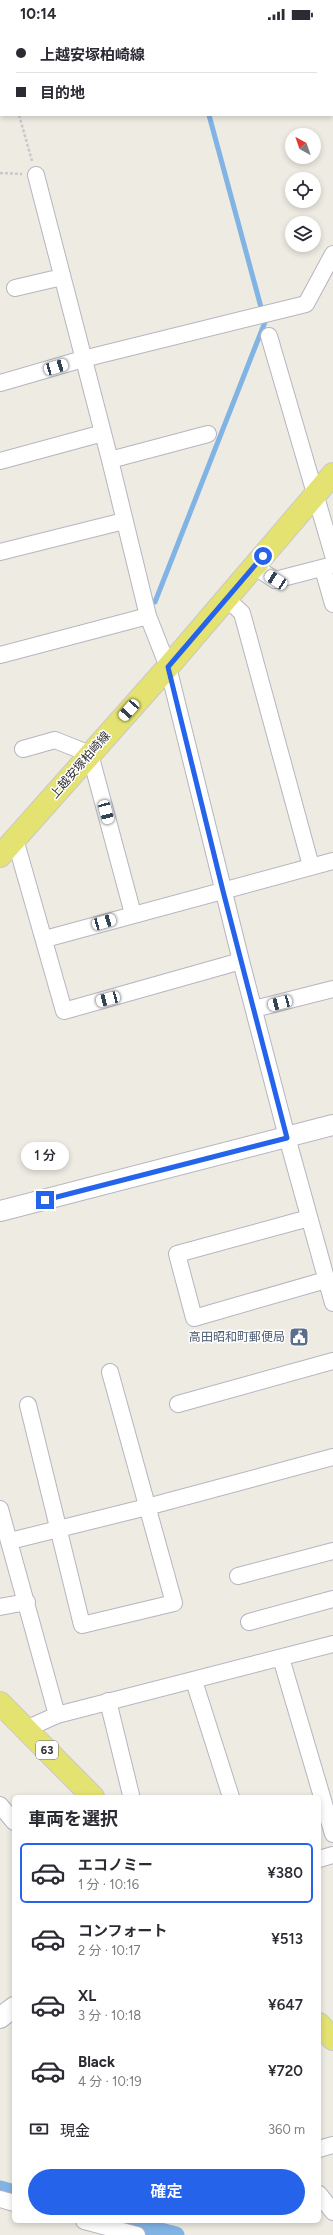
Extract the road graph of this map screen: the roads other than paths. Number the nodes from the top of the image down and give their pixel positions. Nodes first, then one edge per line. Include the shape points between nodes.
1 (36, 175) road end
2 (333, 254) edge
3 (62, 277) junction
4 (15, 288) dead end
5 (269, 336) dead end
6 (83, 359) junction
7 (0, 383) edge
8 (103, 433) junction
9 (208, 434) dead end
10 (110, 460) junction
11 (0, 461) edge
12 (333, 474) edge
13 (316, 492) junction
14 (124, 521) junction
15 (0, 552) edge
16 (333, 555) edge
17 (254, 566) junction
18 (328, 567) edge
19 (226, 598) junction
20 (333, 604) edge
21 (148, 616) junction
22 (0, 655) edge
23 (168, 667) junction
24 (23, 749) dead end
25 (90, 754) junction
26 (15, 839) junction
27 (0, 856) edge
28 (333, 861) edge
29 (311, 866) junction
30 (223, 891) junction
31 (133, 914) junction
32 (45, 940) junction
33 (241, 961) junction
34 (333, 989) edge
35 (254, 1010) junction
36 (333, 1125) edge
37 (287, 1138) junction
38 (0, 1211) edge
39 (310, 1218) junction
40 (326, 1280) junction
41 (333, 1303) edge
42 (333, 1361) edge
43 (110, 1372) dead end
44 (178, 1404) dead end
45 (28, 1405) dead end
46 (333, 1458) edge
47 (147, 1507) junction
48 (0, 1509) edge
49 (58, 1529) junction
50 (10, 1541) junction
51 (333, 1551) edge
52 (238, 1576) dead end
53 (333, 1599) edge
54 (27, 1602) junction
55 (0, 1607) edge
56 (249, 1622) dead end
57 (333, 1644) edge
58 (281, 1658) junction
59 (194, 1681) junction
60 (108, 1701) junction
61 (0, 1703) edge
62 (57, 1715) junction
63 (26, 1729) junction
64 (91, 1795) edge
65 (131, 1795) dead end
66 (230, 1795) edge
67 (0, 1805) edge
68 (12, 1820) edge
69 (333, 1834) edge
70 (333, 1855) edge
71 (321, 1858) edge
72 (12, 2009) edge
73 (0, 2018) edge
74 (321, 2026) edge
75 (333, 2039) edge
76 (333, 2145) edge
77 (321, 2148) edge
78 (321, 2197) edge
79 (0, 2199) edge
80 (12, 2202) edge
81 (333, 2212) edge
82 (92, 2223) edge
83 (137, 2235) edge

1 - 3 street
2 - 6 street via 306,304
3 - 4 street
3 - 6 street
5 - 13 street
6 - 7 street
6 - 8 street
8 - 10 street
8 - 11 street
9 - 10 street
10 - 14 street
12 - 13 main road, 上越安塚柏崎線
13 - 16 street
13 - 17 main road, 上越安塚柏崎線
14 - 15 street
14 - 21 street
17 - 18 street via 276,580
17 - 19 main road, 上越安塚柏崎線
18 - 20 street
19 - 23 main road, 上越安塚柏崎線
19 - 29 street via 242,613
21 - 22 street
21 - 23 street
23 - 25 main road, 上越安塚柏崎線
23 - 30 street
24 - 25 street via 54,740
25 - 26 main road, 上越安塚柏崎線
25 - 31 street
26 - 27 main road, 上越安塚柏崎線
26 - 32 street
28 - 29 street
29 - 30 street
30 - 31 street
30 - 33 street
31 - 32 street
32 - 33 street via 64,1011
33 - 35 street
34 - 35 street
35 - 37 street
36 - 37 street
37 - 38 street
37 - 39 street
39 - 40 street
39 - 40 street via 177,1254 194,1318
40 - 41 street
42 - 44 street
43 - 47 street
45 - 49 street
46 - 47 street
47 - 49 street
47 - 49 street via 174,1603 82,1625
48 - 50 street
49 - 50 street
50 - 54 street
51 - 52 street
53 - 56 street
54 - 55 street
54 - 62 street
57 - 58 street
58 - 59 street
58 - 69 street
59 - 60 street
59 - 66 street
60 - 62 street
60 - 65 street
61 - 63 main road, 63
62 - 63 street
63 - 64 main road, 63
67 - 68 street
70 - 71 street
72 - 73 street
74 - 75 main road
76 - 77 street
78 - 81 street
79 - 80 street
82 - 83 street

